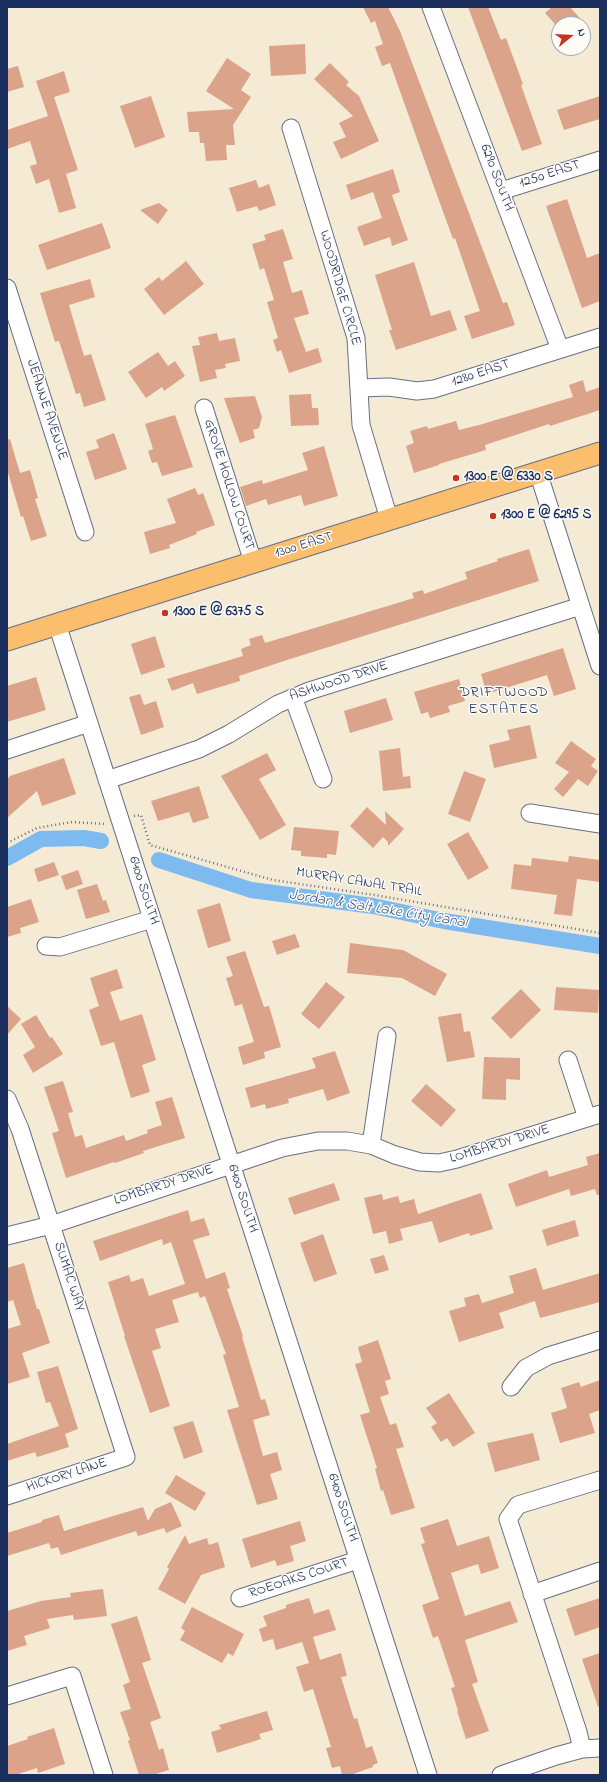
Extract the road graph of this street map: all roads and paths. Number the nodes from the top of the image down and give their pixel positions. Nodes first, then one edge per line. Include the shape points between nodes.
1 (431, 7) edge
2 (291, 128) dead end
3 (600, 160) edge
4 (501, 191) junction
5 (7, 288) edge
6 (600, 337) edge
7 (560, 349) junction
8 (359, 388) junction
9 (204, 408) dead end
10 (600, 453) edge
11 (538, 472) junction
12 (390, 519) junction
13 (85, 532) dead end
14 (253, 562) junction
15 (581, 606) junction
16 (57, 624) junction
17 (7, 640) edge
18 (600, 666) edge
19 (294, 696) junction
20 (89, 723) junction
21 (7, 750) edge
22 (323, 779) dead end
23 (107, 780) junction
24 (530, 813) dead end
25 (137, 815) dead end
26 (106, 824) dead end
27 (600, 824) edge
28 (7, 843) edge
29 (152, 919) junction
30 (600, 933) edge
31 (46, 946) dead end
32 (388, 1036) dead end
33 (568, 1060) dead end
34 (7, 1099) edge
35 (594, 1116) edge
36 (371, 1145) junction
37 (231, 1164) junction
38 (51, 1224) junction
39 (7, 1236) edge
40 (600, 1340) edge
41 (511, 1387) dead end
42 (126, 1457) joint
43 (600, 1480) edge
44 (7, 1496) edge
45 (358, 1560) junction
46 (600, 1571) edge
47 (532, 1594) junction
48 (240, 1598) dead end
49 (7, 1696) edge
50 (600, 1748) edge
51 (582, 1749) junction
52 (104, 1775) edge
53 (428, 1775) edge
54 (500, 1775) edge

1 - 4 street, 6290 SOUTH
2 - 8 street, WOODRIDGE CIRCLE via 353,328 358,350
3 - 4 street, 1250 EAST
4 - 7 street, 6290 SOUTH
5 - 13 street, JEANNE AVENUE
6 - 7 street, 1280 EAST
7 - 8 street, 1280 EAST via 434,389 417,391 389,387
8 - 12 street, WOODRIDGE CIRCLE via 359,413 364,438
9 - 14 street, GROVE HOLLOW COURT
10 - 11 main road, 1300 EAST
11 - 12 main road, 1300 EAST
11 - 15 street
12 - 14 main road, 1300 EAST
14 - 16 main road, 1300 EAST
15 - 18 street
15 - 19 street, ASHWOOD DRIVE
16 - 17 main road, 1300 EAST
16 - 20 street, 6400 SOUTH
19 - 22 street
19 - 23 street, ASHWOOD DRIVE via 199,749
20 - 21 street
20 - 23 street, 6400 SOUTH
23 - 29 street, 6400 SOUTH
24 - 27 street
25 - 30 path, MURRAY CANAL TRAIL via 141,815 150,845 273,880
26 - 28 path via 72,822 37,828
29 - 31 street via 60,947
29 - 37 street, 6400 SOUTH
32 - 36 street
33 - 35 street
34 - 38 street, SUMAC WAY via 16,1117
35 - 36 street, LOMBARDY DRIVE via 457,1159 439,1162 420,1162 395,1156
36 - 37 street, LOMBARDY DRIVE via 347,1141 318,1141 282,1148
37 - 38 street, LOMBARDY DRIVE
37 - 45 street, 6400 SOUTH
38 - 39 street, LOMBARDY DRIVE
38 - 42 street, SUMAC WAY
40 - 41 street via 548,1356 526,1368
42 - 44 street, HICKORY LANE
43 - 47 street via 518,1505 508,1520
45 - 48 street, ROEOAKS COURT
45 - 53 street, 6400 SOUTH
46 - 47 street
47 - 51 street
49 - 52 street via 72,1676
50 - 51 street
51 - 54 street

